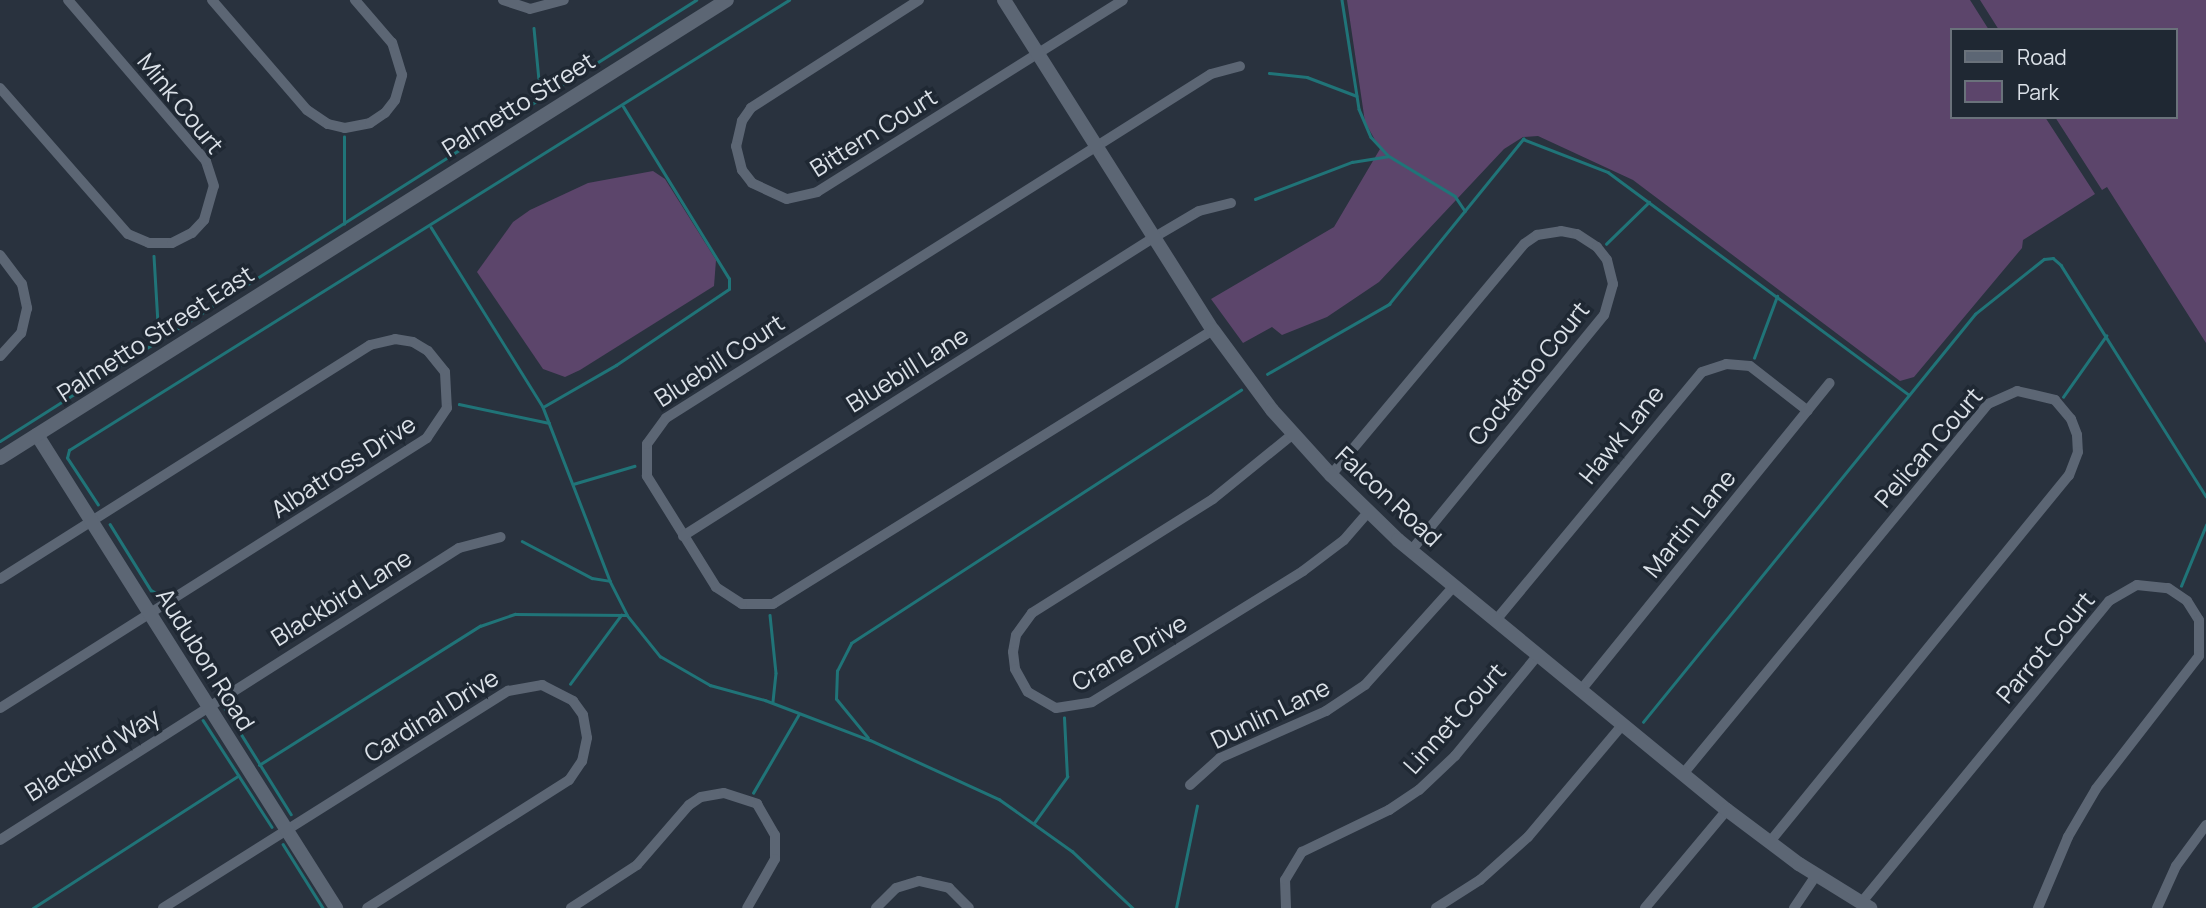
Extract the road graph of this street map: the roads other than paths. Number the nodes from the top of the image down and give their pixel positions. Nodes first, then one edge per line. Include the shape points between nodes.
1 (68, 0) edge
2 (212, 0) edge
3 (355, 0) edge
4 (503, 0) edge
5 (564, 0) edge
6 (727, 0) edge
7 (919, 0) edge
8 (1004, 0) edge
9 (1123, 0) edge
10 (1038, 54) junction
11 (1240, 66) dead end
12 (0, 88) edge
13 (1096, 146) junction
14 (1231, 203) dead end
15 (1153, 238) junction
16 (334, 246) joint
17 (0, 255) edge
18 (1213, 330) junction
19 (0, 356) edge
20 (1830, 383) dead end
21 (1808, 411) junction
22 (1293, 434) junction
23 (37, 435) junction
24 (0, 458) edge
25 (1331, 475) junction
26 (1368, 512) junction
27 (92, 521) junction
28 (683, 536) junction
29 (500, 537) dead end
30 (1411, 551) junction
31 (0, 579) edge
32 (1454, 586) junction
33 (150, 613) junction
34 (1496, 620) junction
35 (1538, 655) junction
36 (1581, 690) junction
37 (208, 705) junction
38 (0, 708) edge
39 (1623, 724) junction
40 (1683, 774) junction
41 (1190, 785) dead end
42 (1727, 810) junction
43 (2206, 825) edge
44 (287, 830) junction
45 (0, 840) edge
46 (1769, 843) junction
47 (1816, 875) junction
48 (1866, 906) edge
49 (163, 908) edge
50 (336, 908) edge
51 (367, 908) edge
52 (571, 908) edge
53 (747, 908) edge
54 (876, 908) edge
55 (969, 908) edge
56 (1286, 908) edge
57 (1436, 908) edge
58 (1645, 908) edge
59 (1794, 908) edge
60 (2038, 908) edge
61 (2157, 908) edge

1 - 12 street, Mink Court via 206,161 213,195 204,220 192,233 172,243 149,243 128,234
2 - 3 street via 307,110 328,124 345,128 362,126 385,113 402,75 392,43
4 - 5 street via 530,9
6 - 16 street, Palmetto Street
7 - 10 street, Bittern Court via 751,107 738,129 736,146 739,162 752,183 787,199 817,192
8 - 10 street, Falcon Road
9 - 10 street, Bittern Court
10 - 13 street, Falcon Road
11 - 13 street, Bluebill Court via 1211,74
13 - 15 street, Falcon Road
13 - 28 street, Bluebill Court via 660,423 648,443 646,468
14 - 15 street, Bluebill Lane via 1199,211
15 - 18 street, Falcon Road
15 - 28 street, Bluebill Lane
16 - 23 street, Palmetto Street East
17 - 19 street via 22,284 27,308 21,333
18 - 22 street, Falcon Road
18 - 28 street, Bluebill Court via 780,602 758,606 728,597 716,587
20 - 21 street, Martin Lane
21 - 34 street, Hawk Lane via 1750,366 1726,364 1702,372
21 - 36 street, Martin Lane
22 - 25 street, Falcon Road
22 - 26 street, Crane Drive via 1213,499 1032,613 1016,635 1013,652 1015,670 1028,692 1056,708 1092,702 1303,571 1344,540
23 - 24 street, Palmetto Street East
23 - 27 street, Audubon Road
25 - 26 street, Falcon Road
25 - 30 street, Cockatoo Court via 1524,244 1561,231 1577,234 1597,247 1607,261 1613,284 1604,315
26 - 30 street, Falcon Road
27 - 31 street, Albatross Drive
27 - 33 street, Audubon Road
27 - 33 street, Albatross Drive via 370,345 404,340 429,351 440,364 449,386 447,408 427,438
29 - 37 street, Blackbird Lane via 459,548
30 - 32 street, Falcon Road
32 - 34 street, Falcon Road
32 - 41 street, Dunlin Lane via 1356,692 1326,711 1220,758
33 - 37 street, Audubon Road
33 - 38 street, Albatross Drive
34 - 35 street, Falcon Road
35 - 36 street, Falcon Road
35 - 56 street, Linnet Court via 1455,756 1419,790 1389,810 1312,845 1293,861 1284,886
36 - 39 street, Falcon Road
37 - 44 street, Audubon Road
37 - 45 street, Blackbird Way
39 - 40 street, Falcon Road
39 - 57 street via 1528,837 1480,880
40 - 42 street, Falcon Road
40 - 46 street, Pelican Court via 1988,404 2017,391 2055,400 2077,435 2078,452 2069,475
42 - 46 street, Falcon Road
42 - 58 street
43 - 61 street via 2176,866
44 - 49 street, Cardinal Drive
44 - 50 street, Audubon Road
44 - 51 street, Cardinal Drive via 508,691 542,685 573,701 583,715 587,738 582,761 569,780
46 - 47 street, Falcon Road
47 - 48 street, Falcon Road
47 - 59 street
48 - 60 street, Parrot Court via 2109,601 2137,585 2168,588 2187,601 2199,620 2202,642 2196,663 2096,789 2068,837
52 - 53 street via 637,865 689,805 701,797 724,793 757,804 775,835 775,859
54 - 55 street via 896,888 926,881 949,888

